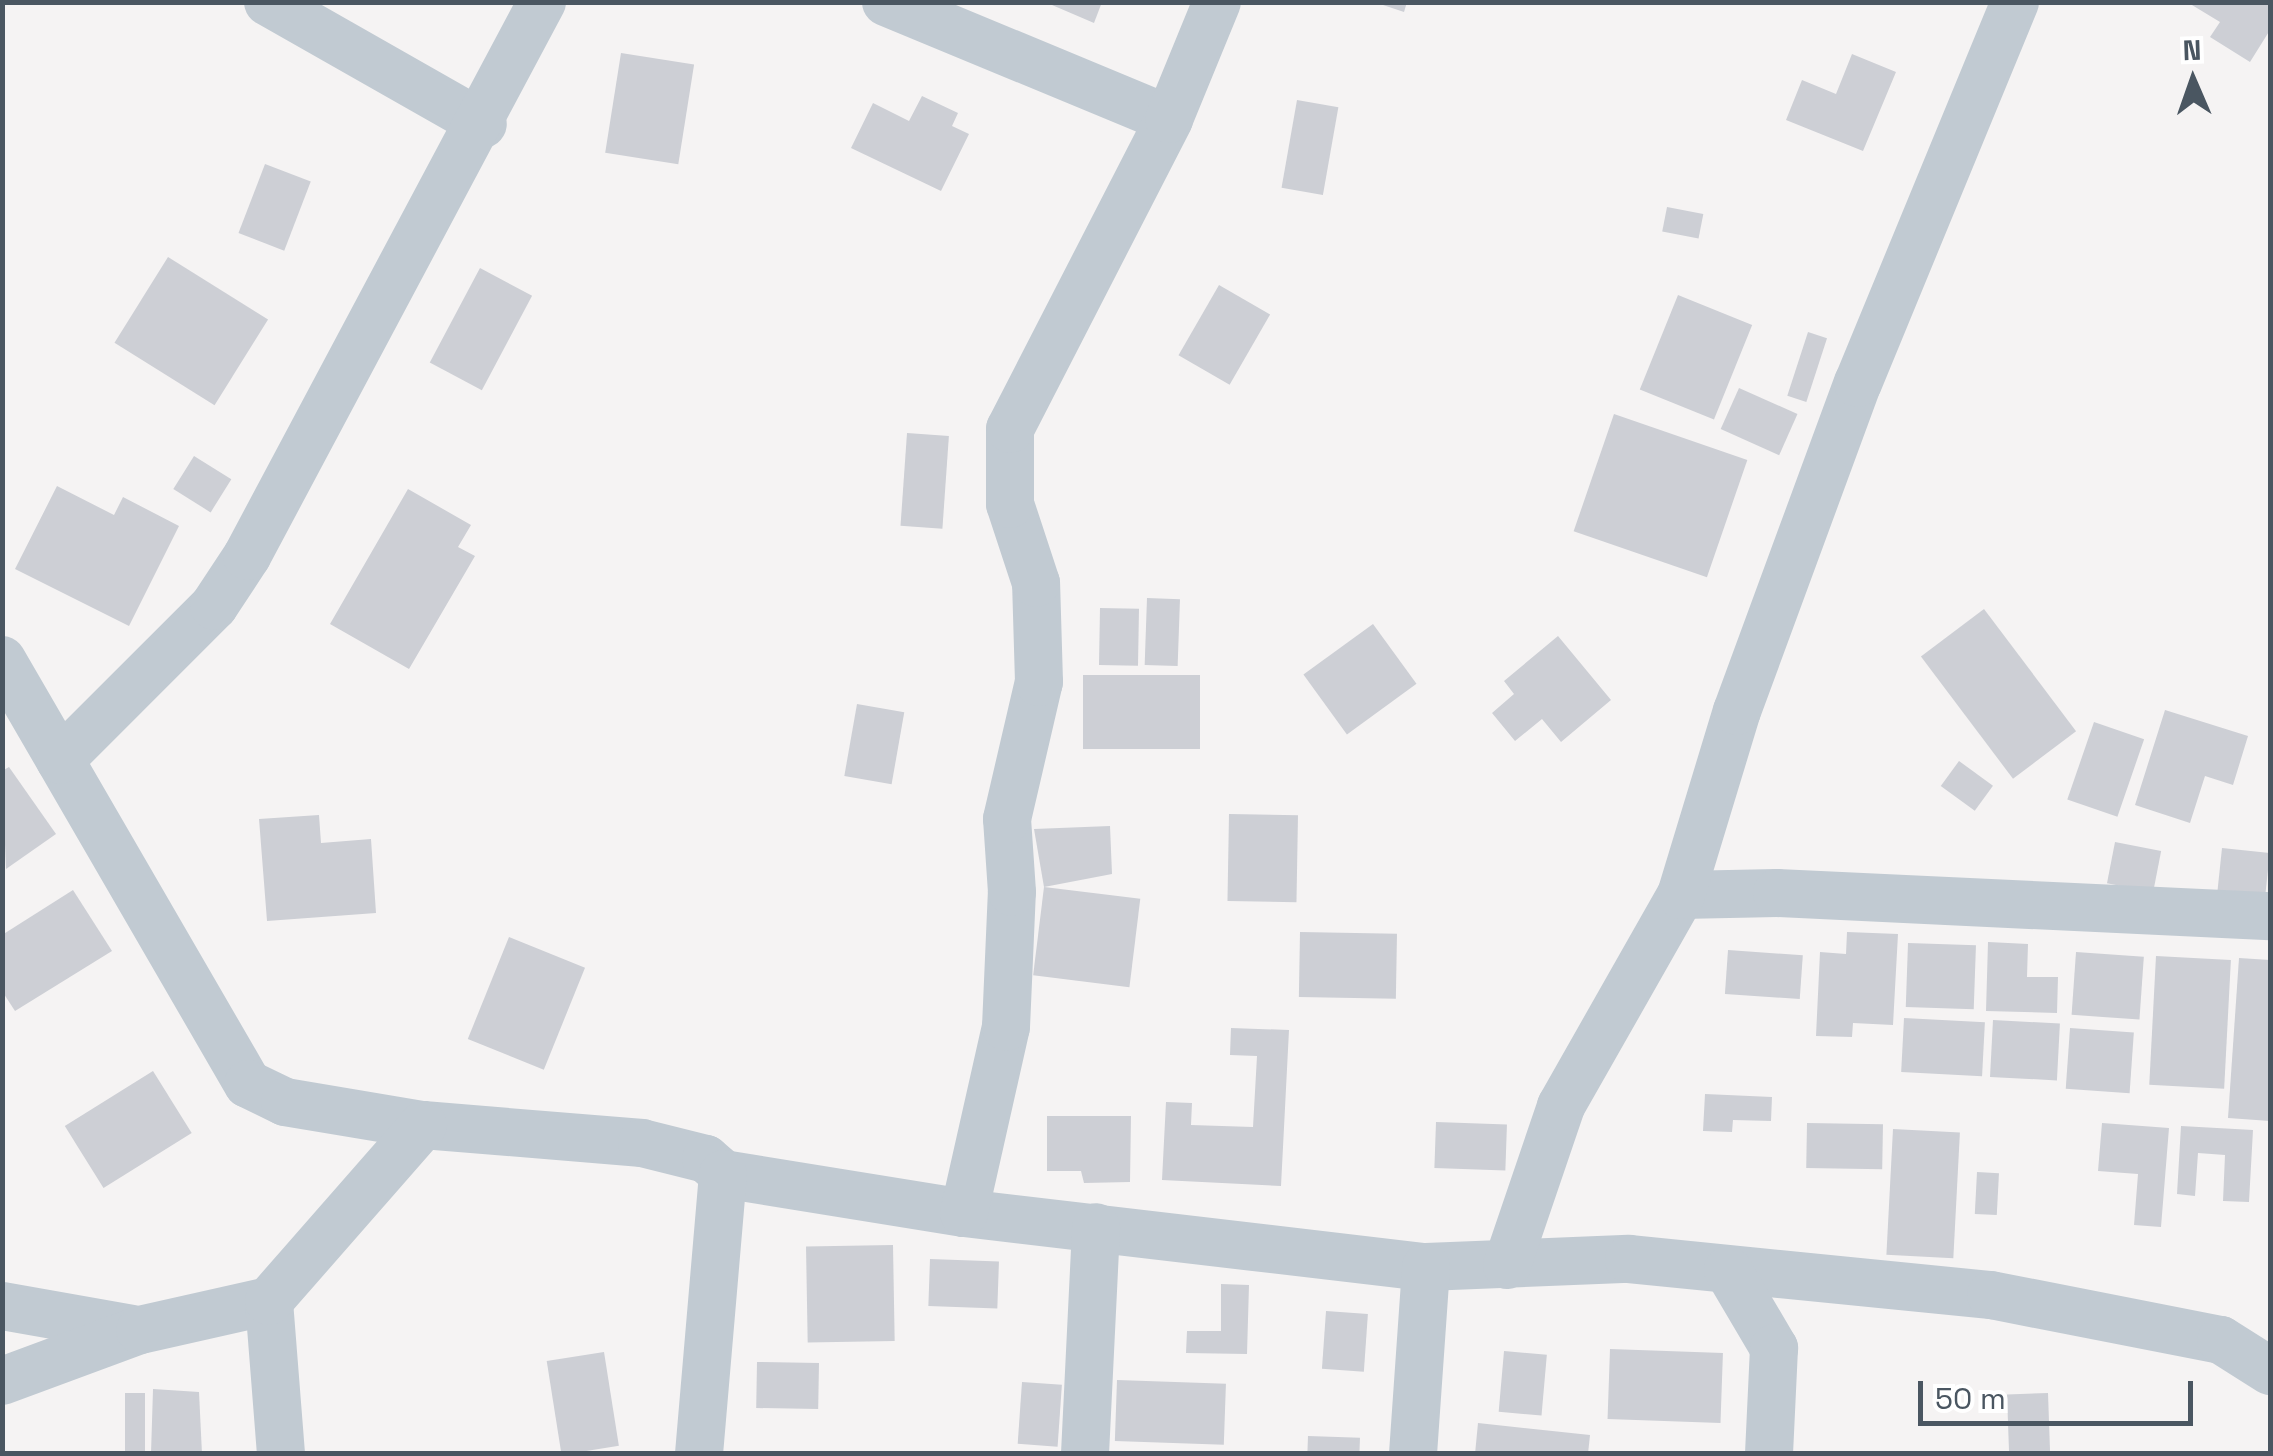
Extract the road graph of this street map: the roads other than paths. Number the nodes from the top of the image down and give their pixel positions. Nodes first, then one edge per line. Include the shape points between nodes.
1 (268, 2) edge
2 (542, 2) edge
3 (886, 2) edge
4 (1217, 2) edge
5 (2015, 2) edge
6 (1169, 119) junction
7 (482, 124) junction
8 (2, 660) edge
9 (60, 760) junction
10 (1681, 895) junction
11 (2270, 916) edge
12 (423, 1124) junction
13 (723, 1174) junction
14 (964, 1213) junction
15 (1096, 1227) junction
16 (1507, 1266) junction
17 (1426, 1267) junction
18 (1728, 1270) junction
19 (268, 1301) junction
20 (2, 1306) edge
21 (140, 1330) junction
22 (2270, 1371) edge
23 (2, 1381) edge
24 (280, 1454) edge
25 (700, 1454) edge
26 (1086, 1454) edge
27 (1413, 1454) edge
28 (1769, 1454) edge

1 - 7 street
2 - 7 street
3 - 6 street
4 - 6 street
5 - 10 street via 1858,383 1737,711
6 - 14 street via 1010,429 1010,504 1036,583 1040,682 1008,819 1006,1027
7 - 9 street via 214,606
8 - 9 street
9 - 12 street via 248,1084 285,1102
10 - 11 street via 1796,894
10 - 16 street via 1562,1106
12 - 13 street via 642,1143 706,1158
12 - 19 street
13 - 14 street
13 - 25 street
14 - 15 street
15 - 17 street
15 - 26 street
16 - 17 street
16 - 18 street via 1629,1259
17 - 27 street
18 - 22 street via 1991,1296 2221,1340
18 - 28 street via 1774,1348
19 - 21 street
19 - 24 street
20 - 21 street
21 - 23 street

